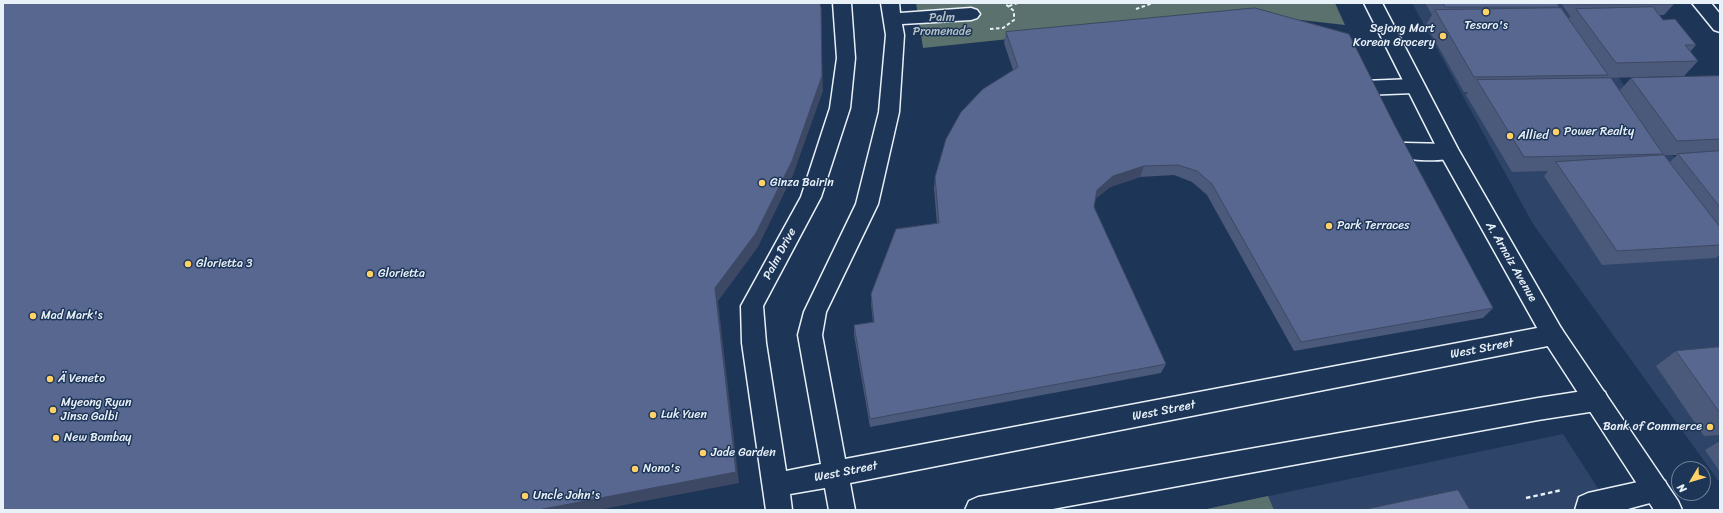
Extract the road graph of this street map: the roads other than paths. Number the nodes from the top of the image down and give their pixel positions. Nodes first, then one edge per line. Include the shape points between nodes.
1 (842, 3) edge
2 (1373, 3) edge
3 (1701, 3) edge
4 (891, 11) edge
5 (971, 14) dead end
6 (1720, 26) edge
7 (1414, 86) junction
8 (1363, 88) edge
9 (1405, 151) edge
10 (1449, 152) junction
11 (1553, 335) junction
12 (1596, 400) junction
13 (835, 474) junction
14 (775, 485) junction
15 (1662, 500) edge
16 (1588, 508) edge
17 (779, 510) edge
18 (842, 510) edge
19 (978, 510) edge

1 - 14 street, Palm Drive via 846,58 840,108 811,197 752,306 754,343
2 - 7 street, A. Arnaiz Avenue
3 - 6 street
4 - 5 street
4 - 13 street via 895,35 889,112 868,204 815,312 810,335
7 - 8 street
7 - 10 street, A. Arnaiz Avenue
9 - 10 street
10 - 11 street, A. Arnaiz Avenue
11 - 12 street, A. Arnaiz Avenue
11 - 13 street, West Street
12 - 15 street, A. Arnaiz Avenue
12 - 19 street
13 - 14 street, West Street
13 - 18 street
14 - 17 street, Palm Drive
15 - 16 street

